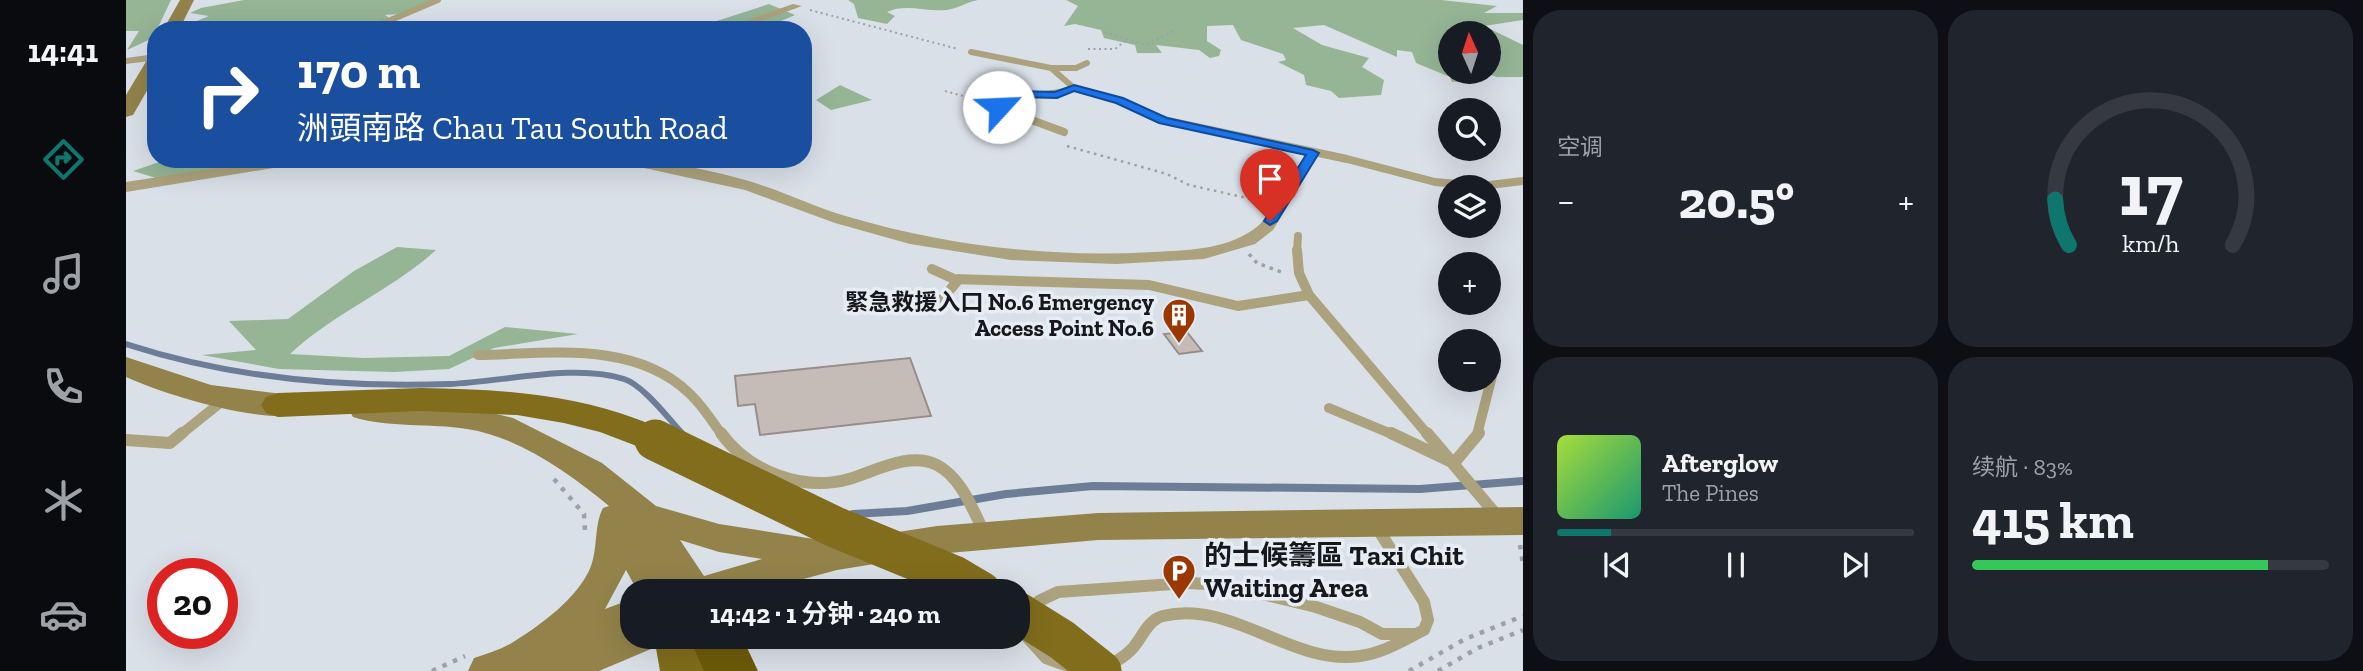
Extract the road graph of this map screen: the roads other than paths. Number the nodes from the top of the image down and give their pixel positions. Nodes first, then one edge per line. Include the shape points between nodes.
1 (187, 0) edge
2 (439, 0) edge
3 (797, 6) road end
4 (176, 21) edge
5 (389, 21) edge
6 (752, 21) edge
7 (971, 52) road end
8 (147, 59) edge
9 (126, 61) edge
10 (1087, 64) dead end
11 (1051, 68) junction
12 (147, 71) edge
13 (1074, 88) junction
14 (131, 94) edge
15 (126, 111) edge
16 (1064, 132) dead end
17 (1313, 153) junction
18 (247, 168) edge
19 (652, 168) edge
20 (1523, 181) edge
21 (126, 187) edge
22 (1298, 236) dead end
23 (932, 269) dead end
24 (959, 279) junction
25 (1309, 295) junction
26 (934, 309) dead end
27 (478, 355) dead end
28 (126, 366) edge
29 (1489, 392) edge
30 (225, 398) junction
31 (278, 405) junction
32 (1329, 408) dead end
33 (126, 440) edge
34 (1454, 463) junction
35 (1375, 523) junction
36 (615, 525) junction
37 (1515, 527) edge
38 (985, 534) junction
39 (930, 542) junction
40 (856, 552) junction
41 (650, 579) edge
42 (679, 579) edge
43 (745, 579) edge
44 (812, 579) edge
45 (959, 579) edge
46 (1030, 620) edge
47 (620, 621) edge
48 (1415, 634) junction
49 (620, 641) edge
50 (678, 649) edge
51 (721, 649) edge
52 (508, 663) edge
53 (683, 671) edge
54 (731, 671) edge
55 (1101, 671) edge

1 - 4 main road
2 - 5 lane
3 - 6 street
7 - 11 lane
8 - 9 lane
10 - 11 lane
11 - 13 lane
12 - 14 main road
13 - 16 lane via 1057,95 1018,94 999,102 999,107
13 - 17 lane via 1120,100 1163,120
14 - 15 main road
17 - 19 street via 1267,227 1241,244 1204,254 1150,258 1048,257 970,250 867,228 749,186
17 - 20 lane via 1435,182 1482,186
18 - 21 street
22 - 25 lane via 1295,260
23 - 24 lane
24 - 25 lane via 1149,285 1238,306
24 - 26 lane
25 - 34 lane
27 - 38 lane via 640,362 685,389 741,457 788,478 836,481 902,461 926,461 952,476
28 - 30 main road
29 - 34 lane via 1480,432
30 - 31 main road
30 - 33 lane via 170,443
31 - 36 main road via 434,414 518,432 561,472 602,500
31 - 45 main road, bridge via 420,401 556,408 635,431 835,527
32 - 34 lane via 1353,414
34 - 37 lane
35 - 37 main road
35 - 38 main road via 1165,523
35 - 48 lane via 1429,615 1424,630
36 - 40 main road via 819,553
36 - 41 main road
36 - 42 main road
36 - 52 main road via 612,562 593,596 573,619
38 - 39 main road
39 - 40 main road
39 - 44 main road
40 - 43 main road
46 - 55 main road, bridge
47 - 52 main road
48 - 48 lane via 1363,656 1348,657 1314,652 1206,616 1183,613 1161,617 1147,626 1131,650 1110,665 1078,669 1039,654 1024,622 1039,601 1058,592 1188,583 1270,595 1360,622 1382,634
49 - 52 main road
50 - 53 main road
51 - 54 highway

